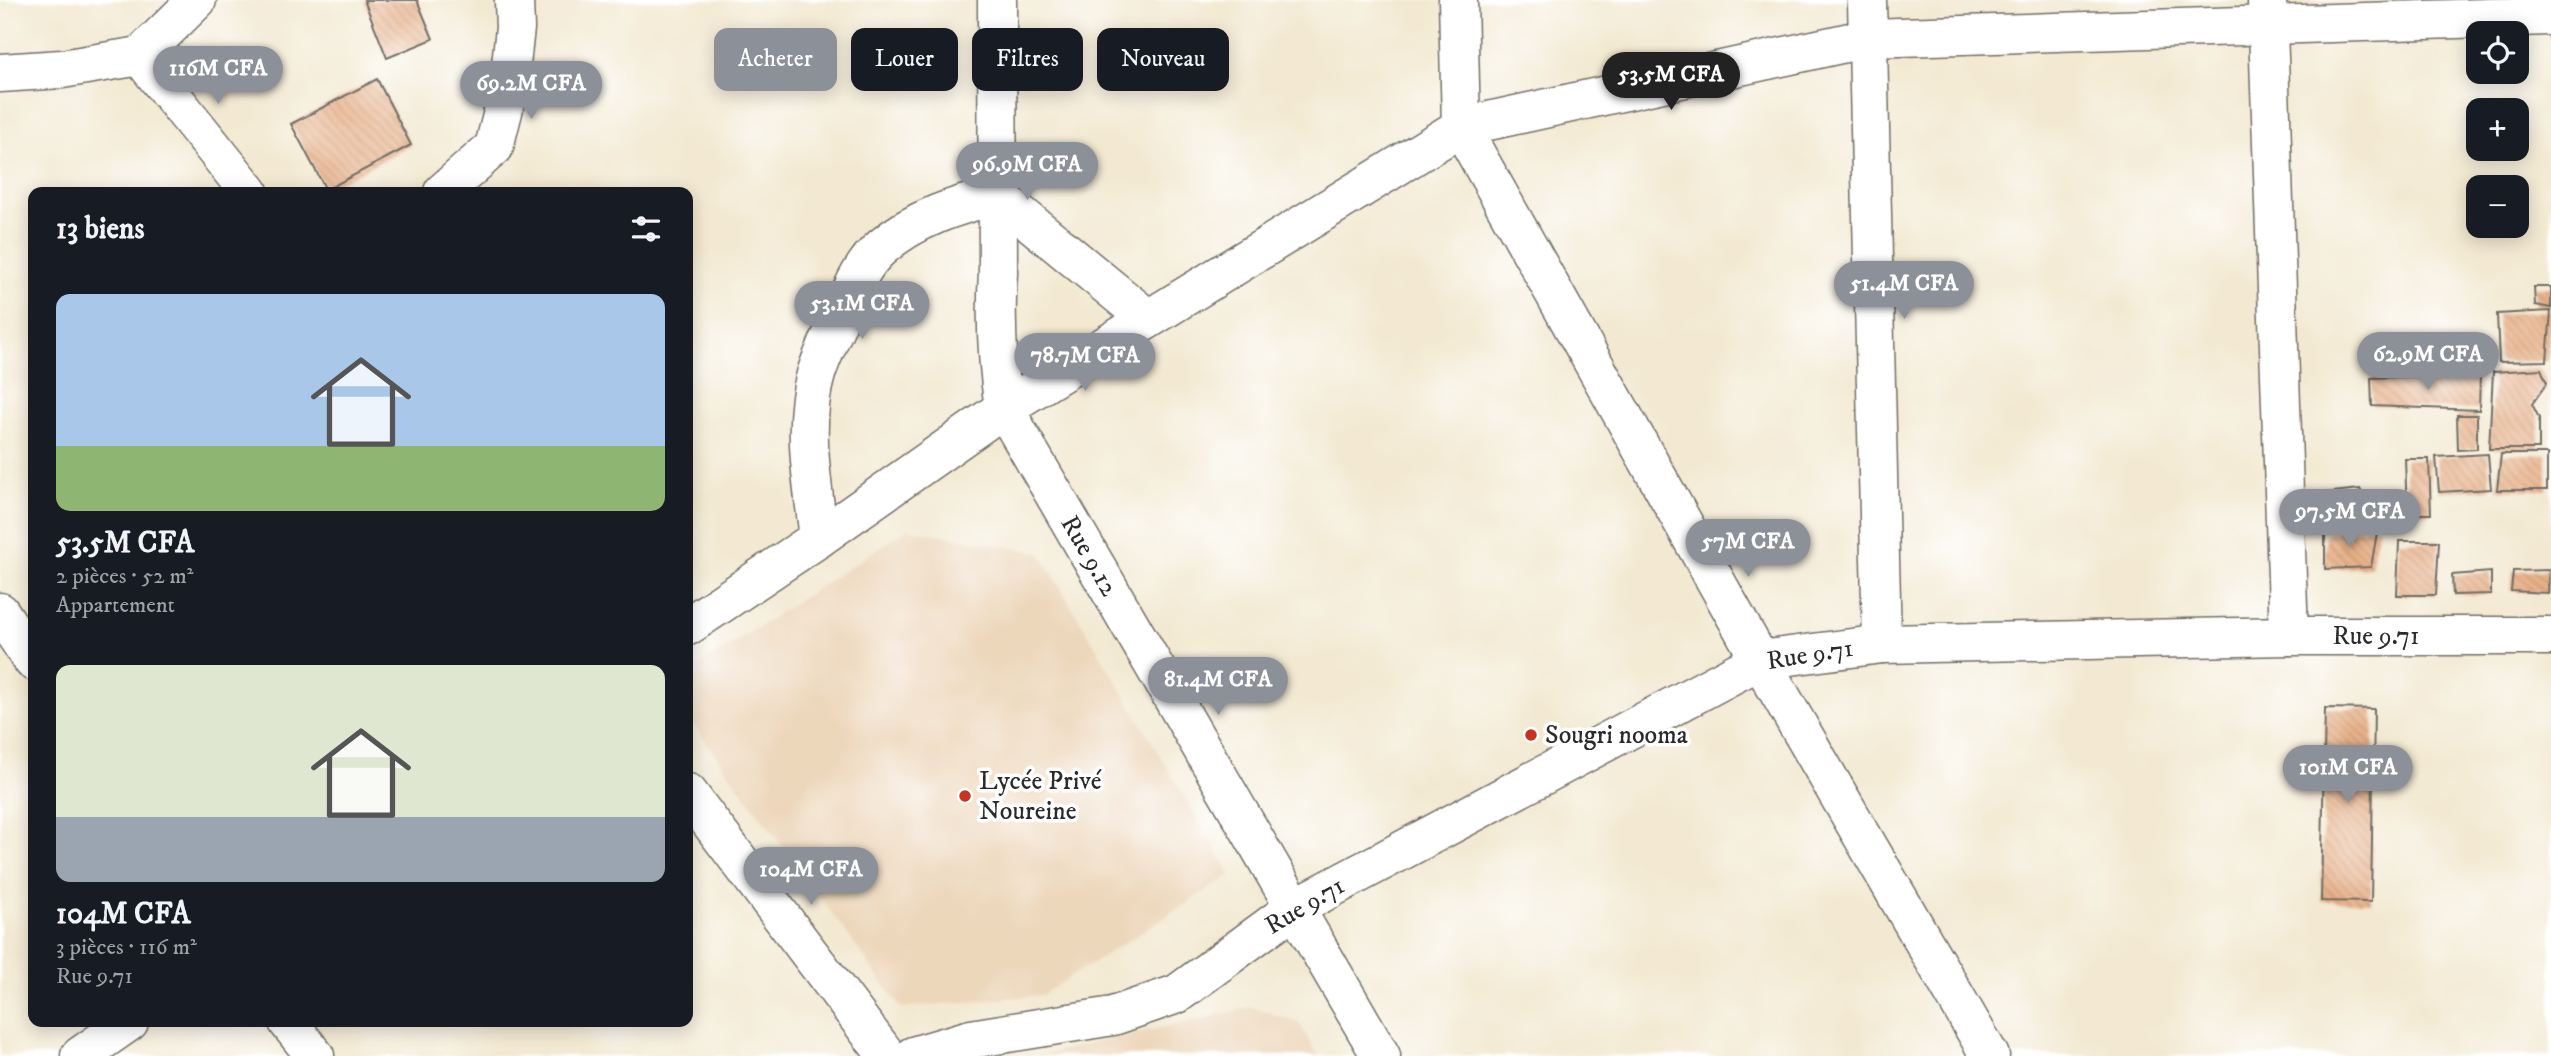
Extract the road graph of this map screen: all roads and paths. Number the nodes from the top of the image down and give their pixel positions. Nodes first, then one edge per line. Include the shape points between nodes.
1 (197, 0) edge
2 (514, 0) edge
3 (997, 0) edge
4 (1458, 0) edge
5 (1867, 0) edge
6 (2267, 13) edge
7 (2551, 16) edge
8 (1868, 38) junction
9 (140, 56) junction
10 (0, 73) edge
11 (1461, 127) junction
12 (245, 187) edge
13 (449, 187) edge
14 (998, 195) junction
15 (1148, 319) junction
16 (1004, 408) junction
17 (819, 538) junction
18 (0, 612) edge
19 (693, 623) edge
20 (2290, 636) junction
21 (2551, 636) edge
22 (1882, 644) junction
23 (28, 654) edge
24 (1759, 660) junction
25 (693, 800) edge
26 (1294, 908) junction
27 (122, 1027) edge
28 (292, 1027) edge
29 (80, 1056) edge
30 (315, 1056) edge
31 (887, 1056) edge
32 (913, 1056) edge
33 (1381, 1056) edge
34 (1990, 1056) edge

1 - 9 street
2 - 13 street via 508,92 494,147
3 - 14 street, Rue 9.12
4 - 11 street
5 - 8 street
6 - 7 street
6 - 8 street
6 - 20 street
8 - 11 street
8 - 22 street
9 - 10 street via 62,69
9 - 12 street
11 - 15 street
11 - 24 street
14 - 15 street
14 - 16 street, Rue 9.12 via 995,317
14 - 17 street via 953,206 922,220 881,247 859,274 816,373 811,400 810,465
15 - 16 street
16 - 17 street
16 - 26 street, Rue 9.12
17 - 19 street
18 - 23 street
20 - 21 street, Rue 9.71
20 - 22 street, Rue 9.71
22 - 24 street, Rue 9.71
24 - 26 street, Rue 9.71
24 - 34 street
25 - 31 street
26 - 32 street, Rue 9.71 via 1177,994 1113,1016 971,1039
26 - 33 street, Rue 9.12
27 - 29 street
28 - 30 street

